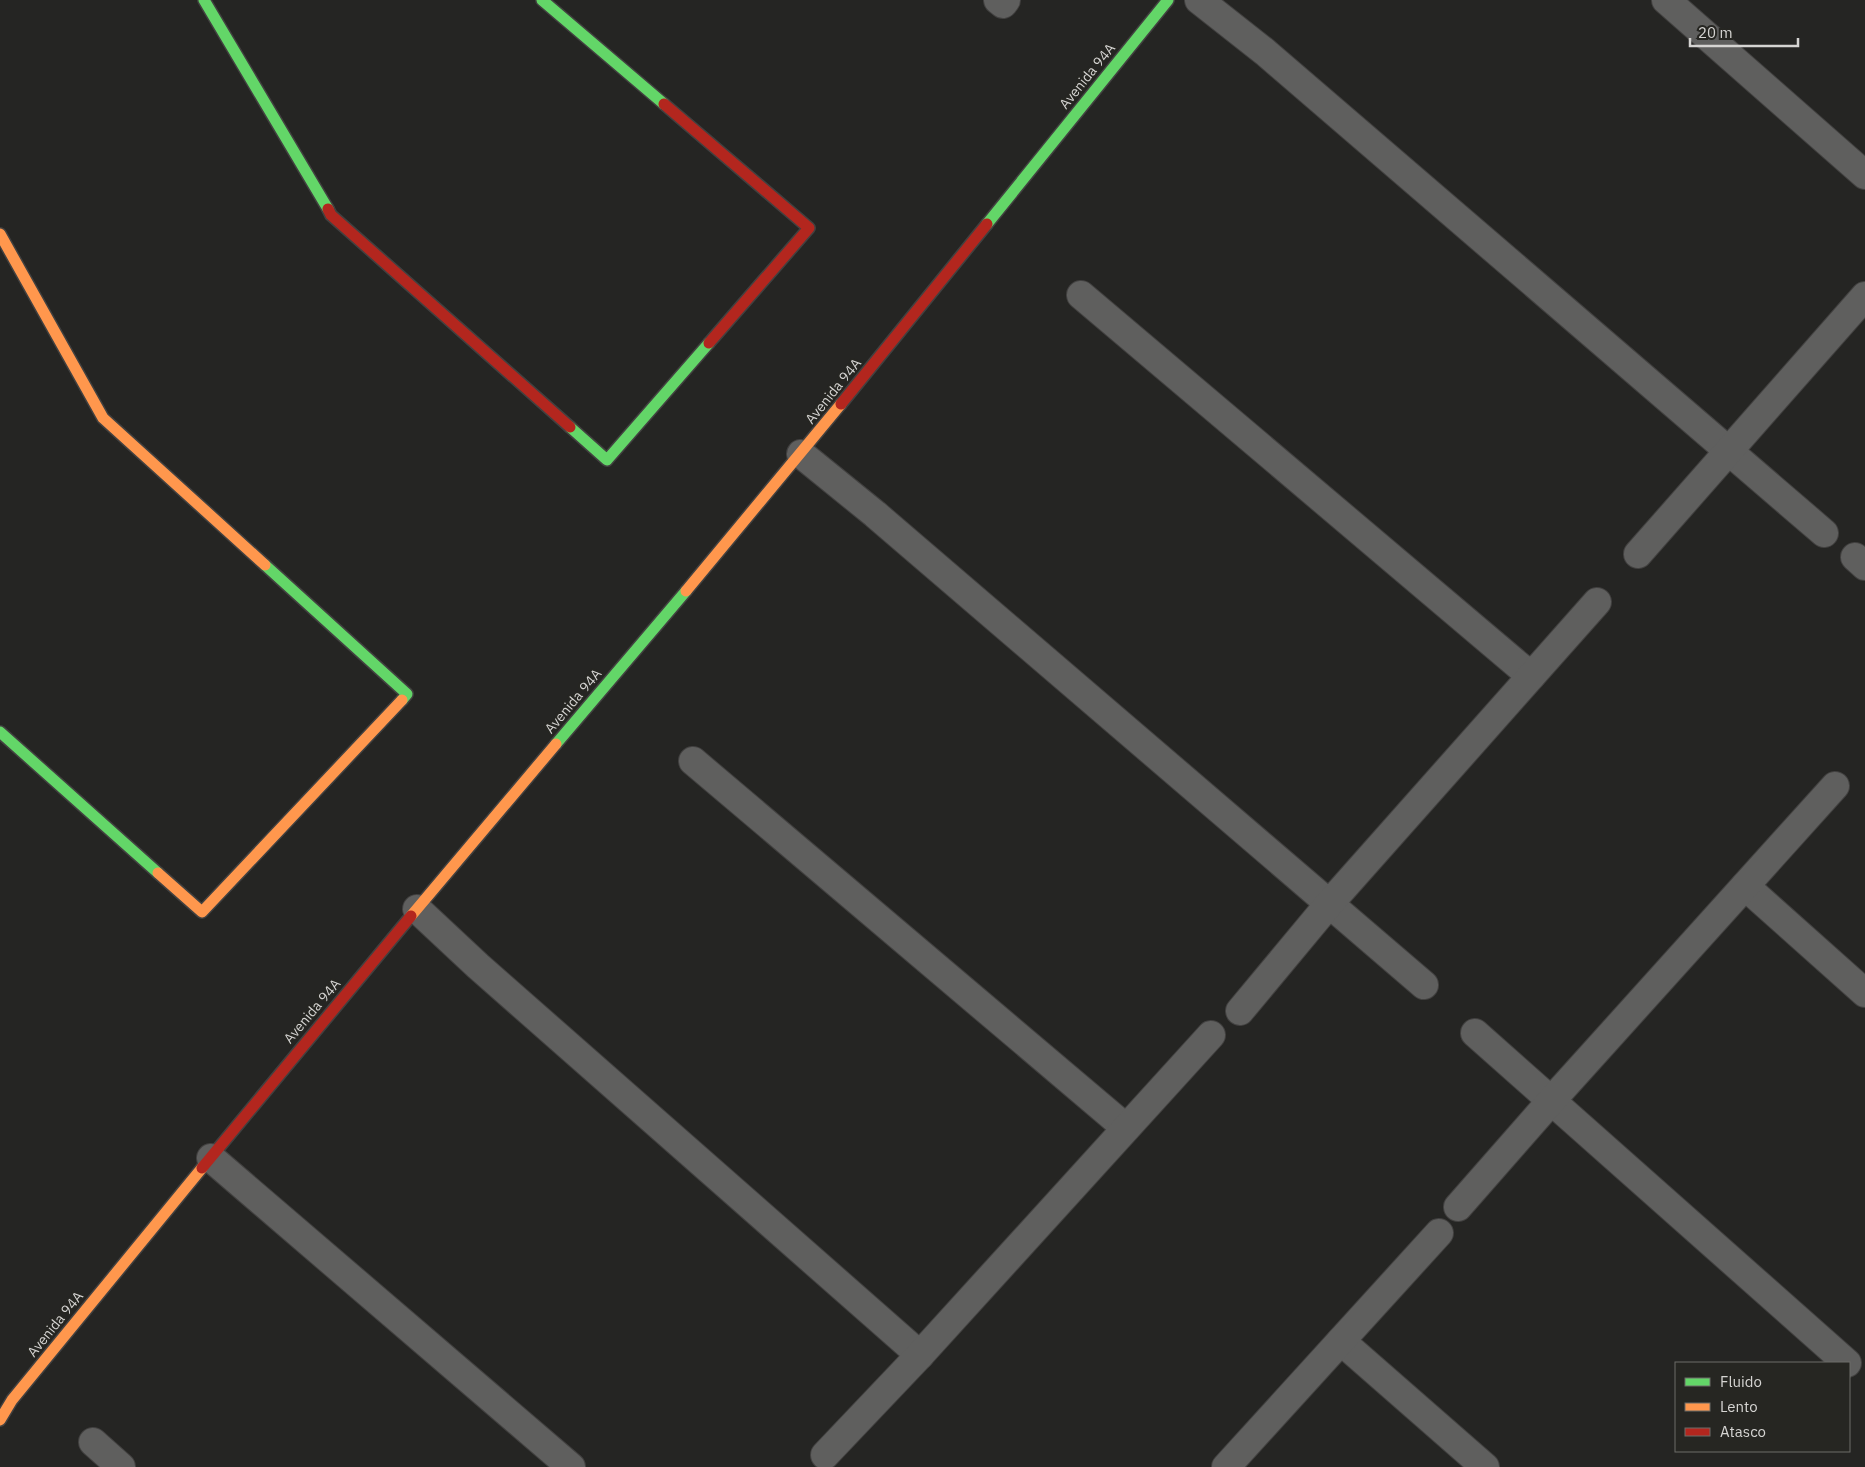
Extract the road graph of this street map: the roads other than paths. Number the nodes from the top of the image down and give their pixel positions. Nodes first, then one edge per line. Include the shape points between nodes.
1 (204, 0) edge
2 (542, 0) edge
3 (998, 0) edge
4 (1006, 0) edge
5 (1168, 0) edge
6 (1199, 0) edge
7 (1666, 0) edge
8 (1865, 175) edge
9 (0, 234) edge
10 (1081, 295) dead end
11 (1865, 296) edge
12 (1729, 452) junction
13 (801, 454) junction
14 (1824, 533) dead end
15 (1638, 554) dead end
16 (1597, 602) dead end
17 (1531, 676) junction
18 (0, 732) edge
19 (693, 761) dead end
20 (1835, 786) dead end
21 (1745, 886) junction
22 (1328, 904) junction
23 (417, 909) junction
24 (1424, 985) dead end
25 (1865, 993) edge
26 (1240, 1011) dead end
27 (1474, 1033) dead end
28 (1211, 1034) dead end
29 (1551, 1101) junction
30 (1126, 1128) junction
31 (211, 1158) junction
32 (1458, 1207) dead end
33 (1439, 1233) dead end
34 (1341, 1340) junction
35 (920, 1355) junction
36 (1846, 1362) edge
37 (1850, 1366) edge
38 (1865, 1379) edge
39 (0, 1420) edge
40 (93, 1442) dead end
41 (825, 1455) dead end
42 (121, 1467) edge
43 (571, 1467) edge
44 (1226, 1467) edge
45 (1485, 1467) edge

1 - 2 street via 331,215 607,460 809,228
3 - 4 street via 1003,4
5 - 13 street, Avenida 94A
6 - 12 street via 1272,58
7 - 8 street
9 - 18 street via 103,418 407,694 202,912
10 - 17 street
11 - 12 street
12 - 14 street
12 - 15 street
13 - 22 street
13 - 23 street, Avenida 94A
16 - 17 street
17 - 22 street
19 - 30 street
20 - 21 street
21 - 25 street
21 - 29 street
22 - 24 street
22 - 26 street
23 - 31 street, Avenida 94A
23 - 35 street
27 - 29 street
28 - 30 street
29 - 32 street
29 - 36 street
30 - 35 street
31 - 39 street, Avenida 94A via 12,1400
31 - 43 street
33 - 34 street
34 - 44 street
34 - 45 street
35 - 41 street
37 - 38 street
40 - 42 street

